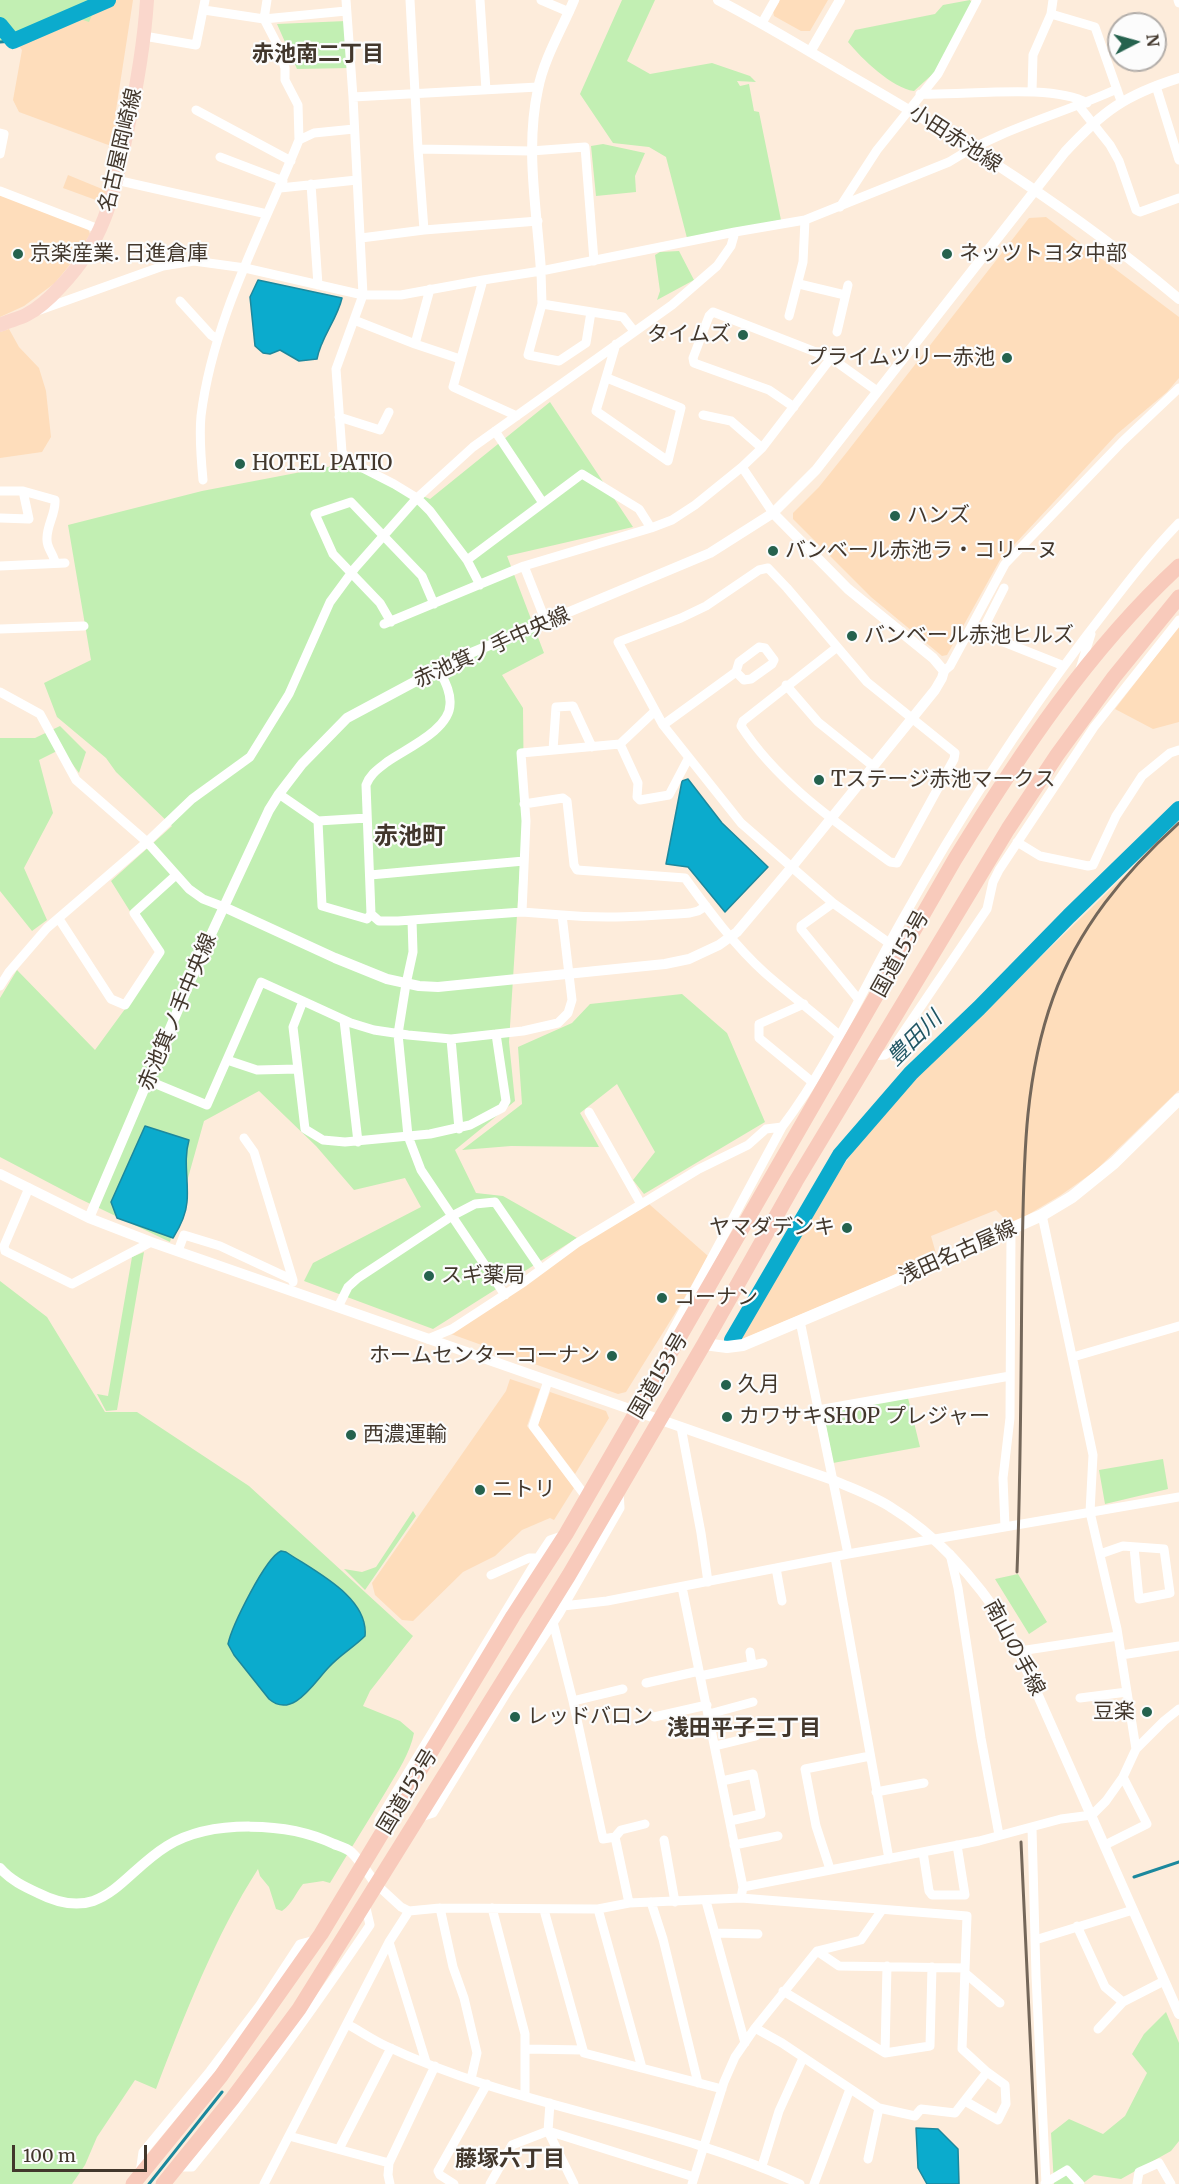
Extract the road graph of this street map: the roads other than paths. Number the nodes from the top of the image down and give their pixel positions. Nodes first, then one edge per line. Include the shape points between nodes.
1 (147, 0) edge
2 (267, 0) edge
3 (346, 0) edge
4 (410, 0) edge
5 (480, 0) edge
6 (541, 0) edge
7 (574, 0) edge
8 (718, 0) edge
9 (775, 0) edge
10 (840, 0) edge
11 (977, 0) edge
12 (1053, 0) edge
13 (204, 5) edge
14 (346, 11) junction
15 (569, 12) junction
16 (1050, 14) junction
17 (264, 20) junction
18 (762, 23) junction
19 (144, 36) junction
20 (810, 52) junction
21 (1179, 78) edge
22 (1155, 86) junction
23 (538, 87) junction
24 (1117, 89) junction
25 (486, 90) junction
26 (1032, 92) junction
27 (415, 93) junction
28 (920, 94) junction
29 (353, 97) junction
30 (1121, 101) junction
31 (1083, 104) junction
32 (908, 109) junction
33 (196, 110) dead end
34 (1093, 122) junction
35 (354, 129) junction
36 (0, 133) edge
37 (299, 140) junction
38 (418, 149) junction
39 (972, 149) junction
40 (531, 151) junction
41 (0, 153) edge
42 (220, 157) dead end
43 (1179, 160) edge
44 (291, 161) junction
45 (116, 180) junction
46 (357, 180) junction
47 (281, 184) junction
48 (311, 184) junction
49 (1035, 190) junction
50 (0, 191) edge
51 (1179, 198) edge
52 (839, 208) junction
53 (267, 214) junction
54 (805, 220) junction
55 (538, 221) junction
56 (100, 230) junction
57 (424, 230) junction
58 (735, 232) junction
59 (361, 238) junction
60 (594, 261) junction
61 (245, 268) junction
62 (541, 271) junction
63 (483, 279) junction
64 (799, 284) junction
65 (318, 285) junction
66 (430, 290) junction
67 (363, 295) junction
68 (1179, 299) edge
69 (180, 301) dead end
70 (542, 304) junction
71 (591, 312) junction
72 (27, 314) junction
73 (789, 316) dead end
74 (354, 320) junction
75 (0, 325) edge
76 (634, 331) junction
77 (837, 332) dead end
78 (217, 339) junction
79 (415, 344) junction
80 (616, 344) junction
81 (831, 358) junction
82 (460, 359) junction
83 (607, 378) junction
84 (1179, 388) edge
85 (878, 391) junction
86 (794, 407) junction
87 (389, 412) dead end
88 (703, 415) dead end
89 (517, 416) junction
90 (339, 417) junction
91 (495, 431) junction
92 (762, 448) junction
93 (742, 467) junction
94 (203, 480) dead end
95 (0, 491) edge
96 (23, 491) junction
97 (417, 498) junction
98 (543, 503) junction
99 (773, 513) junction
100 (0, 518) edge
101 (1179, 523) edge
102 (651, 528) junction
103 (383, 537) junction
104 (467, 560) junction
105 (54, 563) junction
106 (65, 563) dead end
107 (0, 566) edge
108 (524, 566) junction
109 (1179, 566) edge
110 (351, 573) junction
111 (480, 585) junction
112 (1004, 588) dead end
113 (1179, 597) edge
114 (434, 604) junction
115 (1179, 620) edge
116 (546, 622) junction
117 (84, 626) dead end
118 (1093, 627) junction
119 (0, 629) edge
120 (836, 648) junction
121 (1064, 666) junction
122 (439, 669) junction
123 (944, 671) junction
124 (736, 672) dead end
125 (1076, 680) junction
126 (786, 685) junction
127 (0, 692) edge
128 (655, 711) junction
129 (912, 719) junction
130 (663, 725) junction
131 (1016, 732) junction
132 (620, 744) junction
133 (592, 747) junction
134 (553, 750) junction
135 (1179, 750) edge
136 (1057, 755) junction
137 (688, 759) junction
138 (1016, 762) junction
139 (873, 766) junction
140 (1064, 770) junction
141 (279, 794) junction
142 (524, 804) junction
143 (367, 818) junction
144 (831, 818) junction
145 (318, 821) junction
146 (147, 842) junction
147 (1017, 842) junction
148 (993, 855) junction
149 (524, 861) junction
150 (791, 868) junction
151 (999, 870) junction
152 (176, 875) junction
153 (370, 875) junction
154 (833, 903) junction
155 (706, 906) junction
156 (224, 907) junction
157 (522, 912) junction
158 (371, 914) junction
159 (562, 915) junction
160 (59, 920) junction
161 (412, 920) junction
162 (731, 937) junction
163 (889, 943) junction
164 (936, 950) junction
165 (0, 966) edge
166 (944, 970) junction
167 (9, 972) junction
168 (568, 974) junction
169 (405, 984) junction
170 (0, 986) edge
171 (876, 998) junction
172 (859, 1000) junction
173 (303, 1001) junction
174 (804, 1004) junction
175 (853, 1010) junction
176 (344, 1020) junction
177 (398, 1034) junction
178 (496, 1034) junction
179 (840, 1036) junction
180 (450, 1039) junction
181 (871, 1056) junction
182 (227, 1060) junction
183 (297, 1069) junction
184 (827, 1075) junction
185 (149, 1081) junction
186 (812, 1081) junction
187 (849, 1095) junction
188 (1179, 1099) edge
189 (589, 1112) dead end
190 (782, 1127) junction
191 (459, 1129) junction
192 (408, 1136) junction
193 (244, 1138) dead end
194 (358, 1142) junction
195 (0, 1174) edge
196 (775, 1174) junction
197 (755, 1178) junction
198 (29, 1188) junction
199 (641, 1204) junction
200 (1042, 1215) junction
201 (452, 1216) junction
202 (89, 1218) junction
203 (1011, 1230) junction
204 (152, 1242) junction
205 (178, 1251) junction
206 (541, 1269) junction
207 (292, 1285) junction
208 (505, 1295) junction
209 (338, 1307) junction
210 (800, 1321) junction
211 (1179, 1326) edge
212 (428, 1339) junction
213 (704, 1344) junction
214 (1072, 1357) junction
215 (669, 1359) junction
216 (1010, 1376) junction
217 (548, 1381) junction
218 (818, 1410) junction
219 (638, 1412) junction
220 (661, 1418) junction
221 (681, 1427) junction
222 (834, 1480) junction
223 (619, 1489) junction
224 (1179, 1497) edge
225 (587, 1498) junction
226 (1090, 1512) junction
227 (1007, 1527) junction
228 (566, 1534) junction
229 (934, 1541) junction
230 (1134, 1547) junction
231 (848, 1554) junction
232 (950, 1554) junction
233 (1100, 1554) junction
234 (836, 1557) junction
235 (538, 1558) junction
236 (776, 1569) junction
237 (491, 1575) dead end
238 (708, 1582) junction
239 (682, 1587) junction
240 (782, 1601) dead end
241 (563, 1606) junction
242 (509, 1614) junction
243 (553, 1622) junction
244 (1118, 1636) junction
245 (1179, 1646) edge
246 (1020, 1651) junction
247 (750, 1652) dead end
248 (1121, 1655) junction
249 (763, 1663) dead end
250 (753, 1665) junction
251 (511, 1669) junction
252 (700, 1673) junction
253 (646, 1683) dead end
254 (510, 1689) junction
255 (623, 1689) dead end
256 (1127, 1692) junction
257 (1080, 1698) dead end
258 (573, 1701) junction
259 (746, 1701) dead end
260 (708, 1709) junction
261 (1179, 1709) edge
262 (654, 1717) dead end
263 (756, 1736) dead end
264 (715, 1746) junction
265 (1136, 1749) junction
266 (870, 1756) junction
267 (1124, 1777) junction
268 (722, 1781) junction
269 (924, 1783) dead end
270 (876, 1792) junction
271 (1092, 1815) junction
272 (417, 1819) junction
273 (729, 1821) junction
274 (645, 1824) dead end
275 (1032, 1828) junction
276 (999, 1835) junction
277 (778, 1836) dead end
278 (615, 1837) junction
279 (664, 1840) dead end
280 (734, 1845) junction
281 (957, 1845) junction
282 (1105, 1845) junction
283 (923, 1852) junction
284 (889, 1859) junction
285 (362, 1867) junction
286 (0, 1868) edge
287 (830, 1869) junction
288 (376, 1884) junction
289 (743, 1887) junction
290 (741, 1898) junction
291 (706, 1901) junction
292 (651, 1902) junction
293 (675, 1902) junction
294 (629, 1903) junction
295 (440, 1908) junction
296 (492, 1908) junction
297 (598, 1908) junction
298 (544, 1910) junction
299 (882, 1910) junction
300 (1133, 1910) junction
301 (409, 1911) junction
302 (1077, 1926) junction
303 (715, 1933) junction
304 (758, 1934) dead end
305 (1035, 1940) junction
306 (389, 1942) junction
307 (817, 1951) junction
308 (887, 1966) junction
309 (932, 1967) junction
310 (965, 1970) junction
311 (1164, 1981) junction
312 (783, 1991) junction
313 (1123, 2002) junction
314 (1000, 2003) dead end
315 (1179, 2014) edge
316 (347, 2024) junction
317 (755, 2028) junction
318 (1098, 2029) dead end
319 (745, 2043) junction
320 (392, 2048) junction
321 (526, 2049) junction
322 (583, 2050) junction
323 (885, 2054) junction
324 (802, 2058) junction
325 (430, 2064) junction
326 (642, 2068) junction
327 (987, 2072) junction
328 (471, 2079) junction
329 (698, 2083) junction
330 (487, 2084) junction
331 (722, 2089) junction
332 (850, 2089) junction
333 (525, 2095) junction
334 (965, 2101) junction
335 (550, 2103) junction
336 (879, 2108) junction
337 (548, 2132) junction
338 (289, 2136) junction
339 (703, 2145) junction
340 (339, 2150) junction
341 (868, 2159) dead end
342 (389, 2163) junction
343 (762, 2166) junction
344 (137, 2180) edge
345 (693, 2180) edge
346 (1046, 2183) edge
347 (163, 2184) edge
348 (264, 2184) edge
349 (390, 2184) edge
350 (454, 2184) edge
351 (490, 2184) edge
352 (574, 2184) edge
353 (800, 2184) edge
354 (814, 2184) edge
355 (1080, 2184) edge
356 (1137, 2184) edge
357 (1170, 2184) edge

1 - 19 main road, 名古屋岡崎線
2 - 17 street
3 - 14 street
4 - 27 street
5 - 25 street
6 - 15 street
7 - 15 street
8 - 18 street, 小田赤池線
9 - 18 street
10 - 20 street
11 - 28 street via 938,74
12 - 16 street
13 - 17 street
13 - 19 street via 196,45
14 - 17 street
14 - 29 street
15 - 23 street
16 - 24 street via 1095,27
16 - 26 street via 1033,55
17 - 37 street via 277,44 285,80 298,105
18 - 20 street, 小田赤池線
19 - 45 main road, 名古屋岡崎線
20 - 32 street, 小田赤池線
21 - 22 street, 赤池箕ノ手中央線
22 - 30 street, 赤池箕ノ手中央線
22 - 43 street
23 - 25 street
23 - 40 street
24 - 30 street
24 - 31 street
25 - 27 street
26 - 28 street
26 - 31 street via 1077,97
27 - 29 street
27 - 38 street
28 - 32 street
29 - 35 street
30 - 34 street, 赤池箕ノ手中央線
31 - 34 street
31 - 39 street
32 - 39 street, 小田赤池線
32 - 52 street
33 - 44 street
34 - 49 street, 赤池箕ノ手中央線
34 - 51 street via 1119,161 1136,210 1140,212
35 - 37 street via 314,133
35 - 46 street
36 - 41 street via 4,134
37 - 44 street
38 - 40 street
38 - 57 street
39 - 49 street, 小田赤池線
39 - 52 street
40 - 55 street
40 - 60 street via 585,147
42 - 47 street
44 - 47 street
45 - 53 street
45 - 56 main road, 名古屋岡崎線
46 - 48 street
46 - 59 street
47 - 48 street
47 - 53 street
48 - 65 street
49 - 68 street, 小田赤池線 via 1123,252
49 - 85 street, 赤池箕ノ手中央線
50 - 56 street
52 - 54 street
53 - 61 street
54 - 58 street
54 - 64 street
55 - 57 street
55 - 62 street
56 - 72 main road, 名古屋岡崎線 via 72,275
57 - 59 street
58 - 60 street
58 - 76 street via 717,266
59 - 67 street
60 - 62 street
61 - 65 street
61 - 72 street via 203,262 163,266
61 - 78 street
62 - 63 street
62 - 70 street
63 - 66 street
63 - 82 street
64 - 73 street
64 - 77 street via 847,290
65 - 67 street
66 - 67 street
66 - 79 street
67 - 74 street
69 - 78 street
70 - 71 street
70 - 71 street via 528,355 559,361 586,343
71 - 76 street via 623,317
72 - 75 main road, 名古屋岡崎線
74 - 79 street
74 - 90 street via 336,369
76 - 80 street
78 - 94 street via 201,418
79 - 82 street
80 - 83 street
80 - 89 street
81 - 85 street
81 - 86 street
81 - 86 street via 712,312 693,363 769,390
82 - 89 street via 453,387
83 - 83 street via 596,411 668,462 681,408
84 - 123 street via 1005,564
85 - 99 street, 赤池箕ノ手中央線 via 816,470
86 - 92 street
87 - 90 street via 380,430
88 - 92 street via 731,421
89 - 91 street
90 - 97 street via 346,460
91 - 97 street
91 - 98 street
92 - 93 street
93 - 99 street
93 - 102 street via 672,520
95 - 96 street
96 - 100 street via 29,519
96 - 105 street via 55,500 47,543
97 - 103 street
97 - 104 street
98 - 102 street via 584,474 639,509
98 - 104 street
99 - 116 street, 赤池箕ノ手中央線 via 711,553
99 - 123 street via 848,589
101 - 118 street via 1152,550
102 - 108 street
103 - 110 street
103 - 110 street via 351,502 315,514 333,554
103 - 114 street via 422,576
104 - 111 street
105 - 106 street
105 - 107 street
108 - 111 street
108 - 116 street
109 - 125 highway, 国道153号
110 - 114 street via 380,603 388,623
110 - 146 street via 330,602 290,694 250,757 192,799
111 - 114 street
112 - 121 street via 981,633
113 - 136 highway, 国道153号
115 - 140 street
116 - 122 street, 赤池箕ノ手中央線
117 - 119 street
118 - 121 street
118 - 125 street
120 - 126 street
120 - 128 street via 787,588 764,568 706,606 618,642
120 - 129 street via 867,682
121 - 131 street
122 - 141 street, 赤池箕ノ手中央線 via 347,718
122 - 143 street via 451,705 447,717 434,732 369,776
123 - 129 street via 935,690
124 - 130 street
125 - 138 highway, 国道153号
126 - 139 street via 818,722
126 - 144 street via 743,720 741,726 783,777
127 - 146 street via 40,714 76,780
128 - 130 street
128 - 132 street
129 - 139 street
129 - 144 street via 955,753 897,863 890,862
130 - 137 street
131 - 138 street
131 - 163 street
132 - 133 street
132 - 137 street via 638,783 640,800 669,795
133 - 134 street
133 - 134 street via 573,706 556,707
134 - 142 street via 521,753
135 - 147 street via 1142,776 1116,816 1093,865 1040,856
136 - 140 street
136 - 148 highway, 国道153号
137 - 150 street via 741,824
138 - 171 highway, 国道153号
139 - 144 street
140 - 147 street
141 - 145 street
141 - 156 street, 赤池箕ノ手中央線
142 - 149 street
142 - 155 street via 563,798 567,801 574,865 578,870 685,879
143 - 145 street
143 - 153 street
144 - 150 street
145 - 158 street via 322,906 367,919
146 - 152 street
146 - 160 street
147 - 151 street
148 - 151 street
148 - 164 highway, 国道153号
149 - 153 street
149 - 157 street
150 - 154 street
150 - 162 street
151 - 166 street via 987,909
152 - 156 street via 203,899
152 - 160 street via 134,913 160,952 125,1005 111,999
153 - 158 street
154 - 163 street
154 - 172 street via 801,929
155 - 159 street via 690,913 636,917
155 - 162 street
156 - 169 street via 335,958
156 - 185 street, 赤池箕ノ手中央線
157 - 159 street
157 - 161 street
158 - 161 street via 378,921
159 - 168 street
160 - 167 street via 47,928
161 - 169 street via 413,952
162 - 168 street via 675,963
162 - 174 street via 764,973
163 - 172 street
164 - 166 street
164 - 181 highway, 国道153号
165 - 167 street
166 - 181 street via 890,1052
167 - 170 street
168 - 169 street via 438,987
168 - 178 street via 572,1006 564,1018 558,1023
169 - 177 street
171 - 175 street
171 - 184 highway, 国道153号
172 - 175 street
173 - 176 street
173 - 182 street via 261,981
173 - 183 street via 293,1027
174 - 179 street
174 - 186 street via 759,1024 759,1038
175 - 179 street
176 - 177 street
176 - 194 street
177 - 180 street
177 - 192 street
178 - 180 street
178 - 191 street via 506,1101 502,1108
179 - 184 street
180 - 191 street
181 - 187 highway, 国道153号
182 - 183 street via 257,1070
182 - 185 street via 207,1105
183 - 194 street via 305,1129 323,1140
184 - 186 street
184 - 187 highway
184 - 196 highway, 国道153号
185 - 202 street, 赤池箕ノ手中央線
186 - 190 street
187 - 213 highway, 国道153号
188 - 200 main road, 浅田名古屋線 via 1114,1163
189 - 199 street
190 - 197 street
190 - 199 street via 766,1129 748,1145
191 - 192 street
192 - 194 street
192 - 201 street via 421,1170
193 - 207 street via 254,1152
195 - 198 street, 南山の手線
196 - 197 street
196 - 215 highway, 国道153号
197 - 215 street via 667,1341
198 - 202 street, 南山の手線
198 - 204 street via 5,1251 72,1284
199 - 206 street
200 - 203 main road, 浅田名古屋線
200 - 214 street
201 - 206 street via 475,1204 495,1202
201 - 208 street
201 - 209 street via 358,1278 348,1287
202 - 204 street, 南山の手線
203 - 210 main road, 浅田名古屋線
203 - 216 street
204 - 205 street, 南山の手線
205 - 207 street, 南山の手線
205 - 207 street via 184,1235 220,1246
206 - 208 street
207 - 209 street, 南山の手線
208 - 212 street via 452,1329
209 - 212 street, 南山の手線
210 - 213 main road, 浅田名古屋線 via 742,1345
210 - 218 street
211 - 214 street
212 - 217 street, 南山の手線
213 - 220 highway, 国道153号
214 - 226 street via 1093,1455
215 - 219 highway, 国道153号
216 - 218 street
216 - 227 street via 1003,1478
217 - 219 street, 南山の手線
217 - 225 street via 533,1426
218 - 222 street
219 - 220 street, 南山の手線
219 - 225 highway, 国道153号
220 - 221 street, 南山の手線
220 - 223 highway, 国道153号
221 - 222 street, 南山の手線
221 - 238 street
222 - 229 street, 南山の手線 via 891,1507
222 - 231 street
223 - 241 street via 620,1508
223 - 251 highway, 国道153号
224 - 226 street
225 - 228 highway, 国道153号
226 - 227 street
226 - 233 street
227 - 229 street
228 - 235 street via 550,1540
228 - 242 highway, 国道153号
229 - 231 street
229 - 232 street, 南山の手線
230 - 230 street via 1139,1599 1170,1593 1164,1549
230 - 233 street via 1123,1546
231 - 234 street
232 - 246 street, 南山の手線 via 990,1599
232 - 276 street
233 - 244 street
234 - 236 street
234 - 266 street
235 - 237 street via 529,1558
235 - 242 street
236 - 238 street
236 - 240 street
238 - 239 street
239 - 241 street
239 - 252 street
241 - 243 street
242 - 285 highway, 国道153号
243 - 254 street
243 - 258 street
244 - 246 street
244 - 248 street
245 - 248 street
246 - 271 street, 南山の手線
247 - 250 street
248 - 256 street
249 - 250 street
250 - 252 street
251 - 254 street
251 - 272 highway, 国道153号
252 - 253 street
252 - 260 street
254 - 272 street via 433,1813
255 - 258 street
256 - 257 street
256 - 265 street
258 - 278 street via 603,1839
259 - 260 street
260 - 262 street
260 - 264 street
261 - 265 street
263 - 264 street
264 - 268 street
265 - 267 street
266 - 270 street
266 - 287 street via 805,1769 816,1826
267 - 271 street
267 - 282 street via 1147,1824
268 - 273 street
268 - 273 street via 753,1774 761,1814
269 - 270 street
270 - 284 street
271 - 275 street
271 - 282 street, 南山の手線
272 - 288 highway, 国道153号
273 - 280 street
274 - 278 street via 621,1830
275 - 276 street
275 - 305 street
276 - 281 street
277 - 280 street
278 - 294 street
279 - 293 street
280 - 289 street
281 - 283 street
281 - 283 street via 965,1895 932,1895
282 - 300 street, 南山の手線
283 - 284 street
284 - 287 street
285 - 286 street via 350,1852 324,1839 293,1830 235,1827 175,1842 112,1891 82,1904 49,1899
285 - 288 street
285 - 344 highway, 国道153号 via 317,1939 228,2056 170,2141
287 - 289 street
288 - 301 street
288 - 347 highway, 国道153号 via 299,2009
289 - 290 street
290 - 291 street
290 - 299 street
291 - 293 street
291 - 303 street
292 - 293 street
292 - 294 street
292 - 329 street
294 - 297 street
295 - 296 street
295 - 301 street
295 - 328 street via 477,2053
296 - 298 street
296 - 321 street
297 - 298 street
297 - 326 street
298 - 322 street
299 - 307 street via 861,1940
299 - 310 street via 967,1916
300 - 302 street
300 - 311 street, 南山の手線
301 - 306 street
302 - 305 street
302 - 313 street via 1105,1987
303 - 304 street
303 - 319 street
305 - 346 street
306 - 316 street
306 - 325 street
307 - 308 street via 839,1966
307 - 312 street
308 - 309 street
308 - 323 street
309 - 310 street
309 - 323 street via 930,2046
310 - 314 street
310 - 327 street via 962,2049
311 - 313 street
311 - 315 street, 南山の手線
312 - 317 street
312 - 323 street
313 - 318 street
316 - 320 street
316 - 338 street
317 - 319 street
317 - 324 street
319 - 331 street
320 - 325 street
320 - 340 street
321 - 322 street
321 - 333 street
322 - 326 street
324 - 332 street
324 - 343 street via 779,2111
325 - 328 street
325 - 342 street
326 - 329 street
327 - 334 street
327 - 334 street via 1005,2085 1006,2104 998,2120
328 - 330 street
329 - 331 street
330 - 333 street
330 - 350 street via 438,2171
331 - 339 street
332 - 336 street
332 - 354 street
333 - 335 street
334 - 336 street via 955,2113 921,2109 915,2116
335 - 337 street
335 - 339 street
336 - 341 street
337 - 345 street
337 - 351 street via 512,2145
337 - 352 street
338 - 340 street
338 - 348 street
339 - 343 street
339 - 345 street
340 - 342 street
342 - 349 street
343 - 353 street
346 - 355 street via 1067,2170
356 - 357 street via 1139,2172 1159,2163

